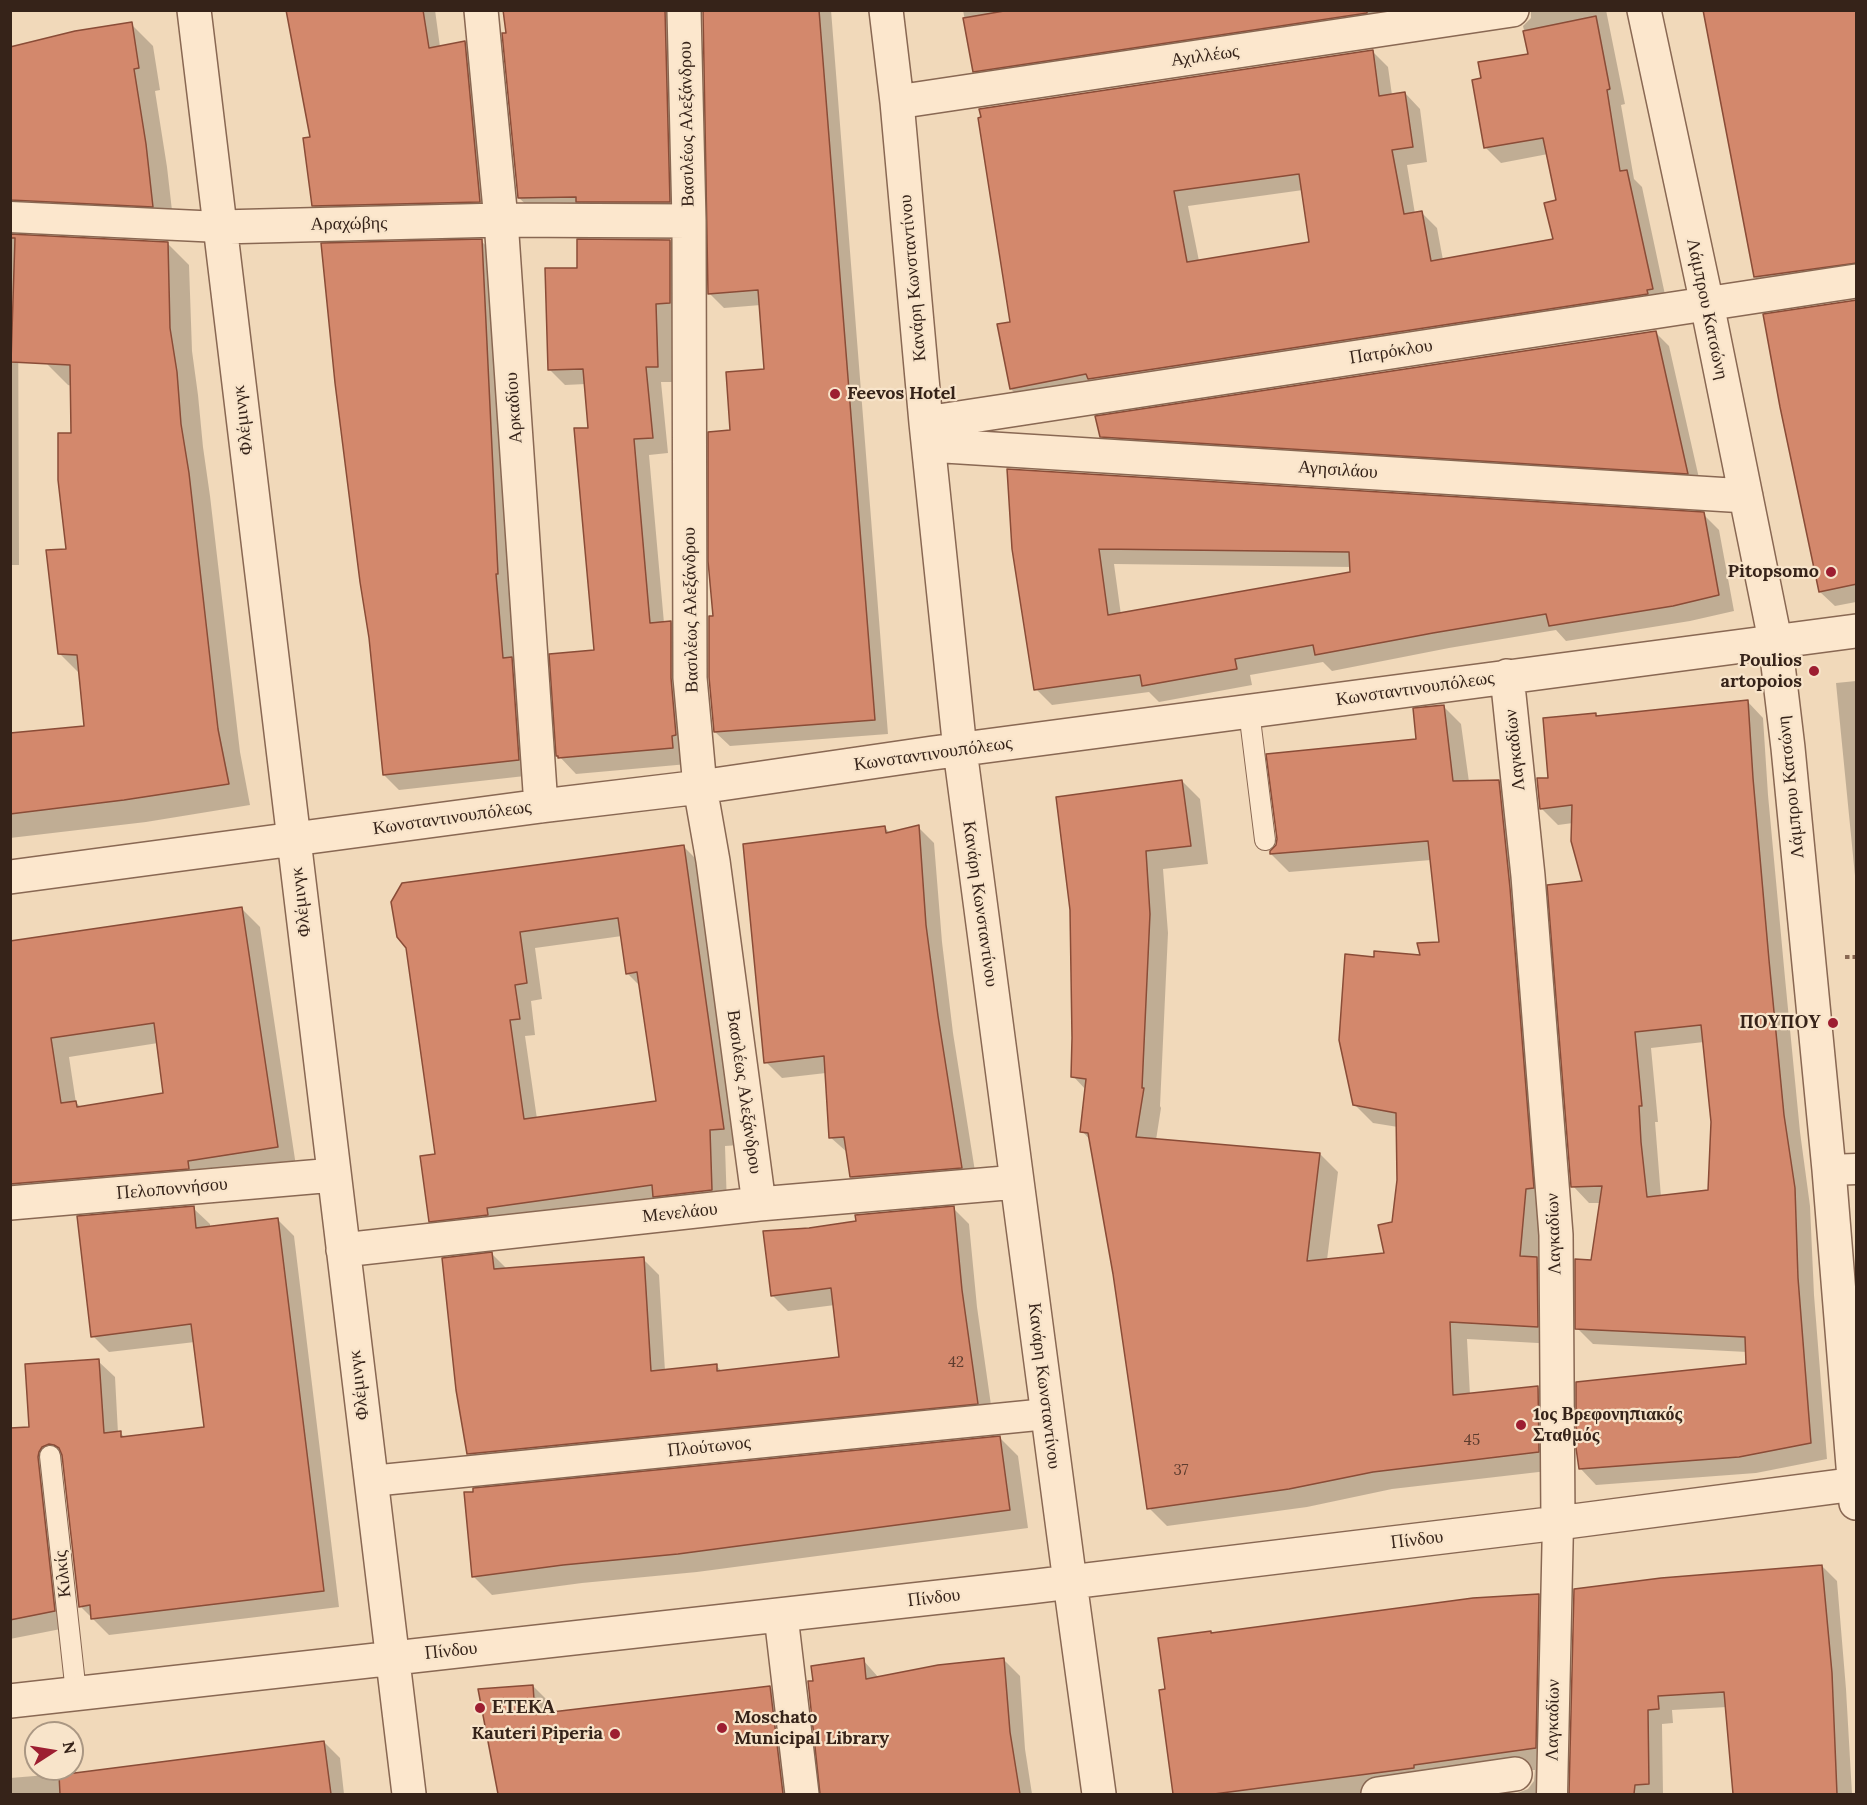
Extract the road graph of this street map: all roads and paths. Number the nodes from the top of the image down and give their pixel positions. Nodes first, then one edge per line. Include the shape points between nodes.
1 (194, 10) edge
2 (481, 10) edge
3 (684, 10) edge
4 (886, 10) edge
5 (1512, 10) edge
6 (1644, 10) edge
7 (897, 102) junction
8 (10, 217) edge
9 (501, 220) junction
10 (689, 220) junction
11 (220, 227) junction
12 (1857, 281) edge
13 (1707, 304) junction
14 (927, 434) junction
15 (1746, 496) junction
16 (1857, 631) edge
17 (1775, 640) junction
18 (1507, 676) junction
19 (1249, 711) junction
20 (960, 750) junction
21 (700, 787) junction
22 (542, 806) junction
23 (294, 839) junction
24 (1265, 840) dead end
25 (10, 877) edge
26 (1843, 1169) edge
27 (334, 1175) junction
28 (1017, 1182) junction
29 (10, 1203) edge
30 (759, 1204) junction
31 (343, 1250) junction
32 (1047, 1414) junction
33 (50, 1456) dead end
34 (371, 1481) junction
35 (1856, 1490) edge
36 (1558, 1523) junction
37 (1070, 1582) junction
38 (781, 1616) junction
39 (392, 1657) junction
40 (76, 1693) junction
41 (10, 1701) edge
42 (1515, 1774) joint
43 (1552, 1781) edge
44 (409, 1794) edge
45 (802, 1794) edge
46 (1099, 1794) edge
47 (1378, 1794) edge

1 - 11 street, Φλέμινγκ
2 - 9 street, Αρκαδίου
3 - 10 street, Βασιλέως Αλεξάνδρου
4 - 7 street, Κανάρη Κωνσταντίνου
5 - 7 street, Αχιλλέως
6 - 13 street, Λάμπρου Κατσώνη
7 - 14 street, Κανάρη Κωνσταντίνου
8 - 11 street, Αραχώβης
9 - 10 street, Αραχώβης
9 - 11 street, Αραχώβης
9 - 22 street, Αρκαδίου
10 - 21 street, Βασιλέως Αλεξάνδρου via 690,678
11 - 23 street, Φλέμινγκ
12 - 13 street, Πατρόκλου
13 - 14 street, Πατρόκλου
13 - 15 street, Λάμπρου Κατσώνη
14 - 15 street, Αγησιλάου
14 - 20 street, Κανάρη Κωνσταντίνου
15 - 17 street, Λάμπρου Κατσώνη
16 - 17 street, Κωνσταντινουπόλεως
17 - 18 street, Κωνσταντινουπόλεως
17 - 26 street, Λάμπρου Κατσώνη
18 - 19 street, Κωνσταντινουπόλεως
18 - 36 street, Λαγκαδίων via 1528,876 1556,1234
19 - 20 street, Κωνσταντινουπόλεως
19 - 24 lane
20 - 21 street, Κωνσταντινουπόλεως
20 - 28 street, Κανάρη Κωνσταντίνου
21 - 22 street, Κωνσταντινουπόλεως
21 - 30 street, Βασιλέως Αλεξάνδρου
22 - 23 street, Κωνσταντινουπόλεως
23 - 25 street, Κωνσταντινουπόλεως
23 - 27 street, Φλέμινγκ
26 - 35 street, Λάμπρου Κατσώνη
27 - 29 street, Πελοποννήσου
27 - 31 street, Φλέμινγκ
28 - 30 street, Μενελάου
28 - 32 street, Κανάρη Κωνσταντίνου
30 - 31 street, Μενελάου
31 - 34 street, Φλέμινγκ
32 - 34 street, Πλούτωνος
32 - 37 street, Κανάρη Κωνσταντίνου
33 - 40 lane, Κιλκίς
34 - 39 street, Φλέμινγκ
35 - 36 street, Πίνδου
36 - 37 street, Πίνδου
36 - 43 street, Λαγκαδίων
37 - 38 street, Πίνδου
37 - 46 street, Κανάρη Κωνσταντίνου
38 - 39 street, Πίνδου
38 - 45 street
39 - 40 street, Πίνδου
39 - 44 street, Φλέμινγκ
40 - 41 street, Πίνδου
42 - 43 street
42 - 47 street

